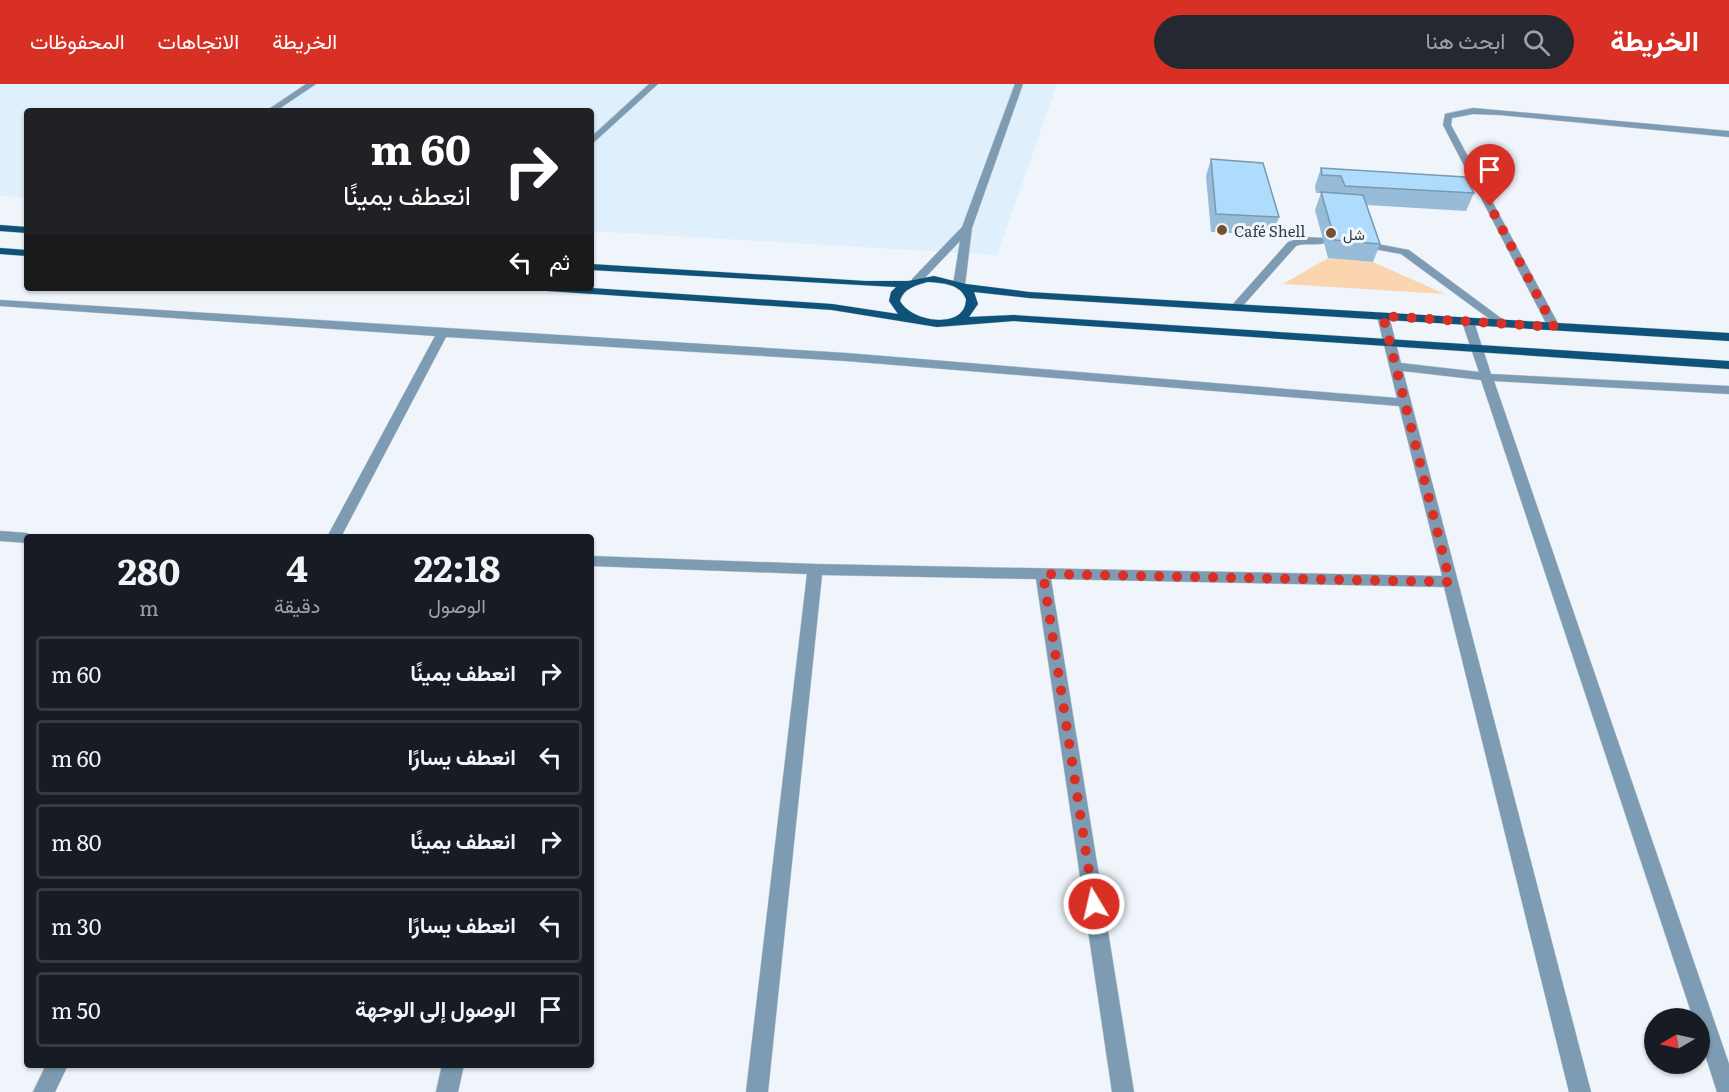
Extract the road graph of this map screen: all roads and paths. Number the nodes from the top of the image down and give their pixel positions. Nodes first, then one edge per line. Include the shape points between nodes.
1 (312, 84) edge
2 (654, 84) edge
3 (1019, 84) edge
4 (275, 108) edge
5 (1729, 134) edge
6 (594, 139) edge
7 (0, 228) edge
8 (967, 228) junction
9 (24, 230) edge
10 (1324, 241) dead end
11 (1367, 245) edge
12 (0, 251) edge
13 (24, 253) edge
14 (594, 267) edge
15 (911, 283) junction
16 (961, 286) junction
17 (592, 291) edge
18 (0, 303) edge
19 (1236, 308) junction
20 (1383, 316) junction
21 (914, 320) junction
22 (952, 322) junction
23 (1468, 322) junction
24 (1503, 324) junction
25 (1554, 327) junction
26 (442, 333) junction
27 (1729, 337) edge
28 (1389, 341) junction
29 (1478, 349) junction
30 (1729, 365) edge
31 (1395, 366) junction
32 (1487, 376) junction
33 (1729, 390) edge
34 (1404, 402) junction
35 (336, 534) edge
36 (24, 538) edge
37 (3, 540) edge
38 (594, 561) edge
39 (815, 569) junction
40 (1043, 574) junction
41 (1450, 582) junction
42 (56, 1068) edge
43 (452, 1068) edge
44 (44, 1092) edge
45 (447, 1092) edge
46 (757, 1092) edge
47 (1123, 1092) edge
48 (1580, 1092) edge
49 (1728, 1092) edge

1 - 4 street
2 - 6 street
3 - 8 street
5 - 25 street via 1500,112 1473,111 1449,116 1447,125
7 - 9 main road
8 - 15 street
8 - 16 street
10 - 19 street via 1292,244
11 - 24 street via 1405,252
12 - 13 main road
14 - 15 main road via 865,284
15 - 16 main road via 938,279
15 - 21 main road via 895,295 894,302 897,309
16 - 19 main road via 1029,295
16 - 22 main road via 970,293 974,306
17 - 21 main road via 842,308
18 - 26 street
19 - 20 main road
20 - 23 main road
20 - 28 street
21 - 22 main road
22 - 28 main road via 1014,318
23 - 24 main road
23 - 29 street
24 - 25 main road
25 - 27 main road
26 - 34 street via 846,357
26 - 35 street
28 - 29 main road
28 - 31 street
29 - 30 main road
29 - 32 street
31 - 32 street
31 - 34 street
32 - 33 street
32 - 49 street
34 - 41 street
36 - 37 street
38 - 39 street
39 - 40 street
39 - 46 street
40 - 41 street
40 - 47 street
41 - 48 street
42 - 44 street
43 - 45 street

